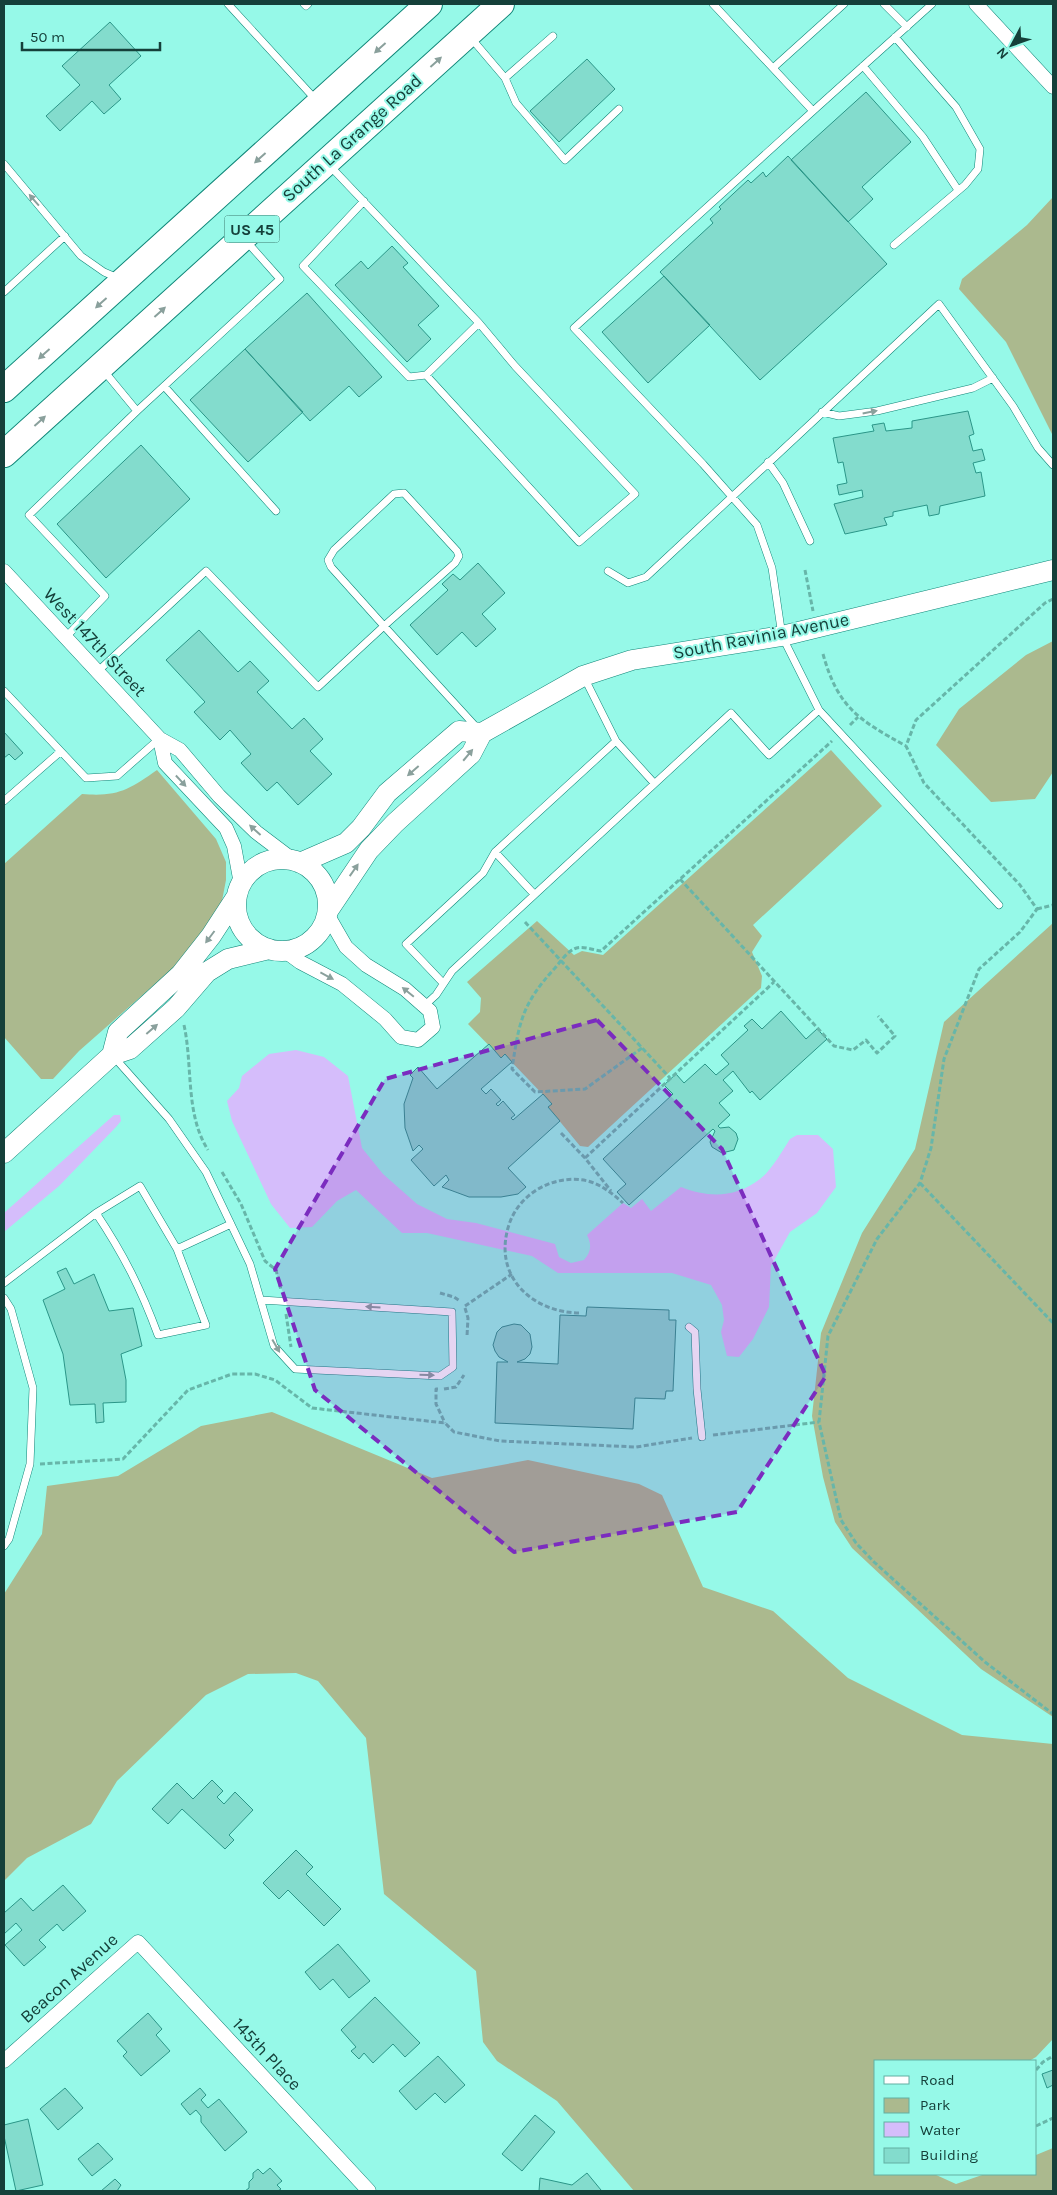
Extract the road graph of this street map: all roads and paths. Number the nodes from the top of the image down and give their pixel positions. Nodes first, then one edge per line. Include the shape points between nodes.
1 (228, 4) edge
2 (304, 4) edge
3 (308, 4) edge
4 (429, 4) edge
5 (501, 4) edge
6 (713, 4) edge
7 (844, 4) edge
8 (884, 4) edge
9 (932, 4) edge
10 (976, 4) edge
11 (907, 27) junction
12 (467, 34) junction
13 (553, 36) dead end
14 (895, 37) junction
15 (863, 66) junction
16 (773, 68) junction
17 (505, 78) junction
18 (1053, 87) edge
19 (319, 104) junction
20 (619, 109) dead end
21 (813, 111) junction
22 (326, 162) junction
23 (4, 164) edge
24 (958, 190) junction
25 (364, 201) junction
26 (65, 236) junction
27 (243, 237) junction
28 (894, 245) dead end
29 (125, 280) junction
30 (4, 292) edge
31 (480, 323) junction
32 (101, 366) junction
33 (426, 375) junction
34 (992, 378) junction
35 (164, 386) junction
36 (4, 389) edge
37 (137, 411) junction
38 (822, 412) junction
39 (4, 454) edge
40 (768, 462) junction
41 (1053, 465) edge
42 (732, 496) junction
43 (276, 511) dead end
44 (810, 541) dead end
45 (805, 570) dead end
46 (1053, 570) edge
47 (4, 571) edge
48 (608, 571) dead end
49 (1053, 599) edge
50 (814, 613) dead end
51 (384, 626) junction
52 (782, 636) junction
53 (65, 638) junction
54 (823, 654) dead end
55 (97, 672) junction
56 (584, 676) junction
57 (4, 691) edge
58 (819, 710) junction
59 (858, 717) junction
60 (482, 733) junction
61 (841, 733) junction
62 (160, 739) junction
63 (616, 741) junction
64 (906, 746) junction
65 (60, 752) junction
66 (654, 783) junction
67 (4, 801) edge
68 (495, 852) junction
69 (296, 862) junction
70 (680, 879) junction
71 (239, 890) junction
72 (534, 894) junction
73 (999, 905) dead end
74 (1053, 905) edge
75 (1037, 909) junction
76 (327, 912) junction
77 (525, 922) dead end
78 (277, 950) junction
79 (561, 961) junction
80 (774, 982) junction
81 (443, 983) junction
82 (424, 1006) junction
83 (878, 1016) dead end
84 (183, 1021) dead end
85 (642, 1048) junction
86 (112, 1055) junction
87 (670, 1078) junction
88 (561, 1133) dead end
89 (4, 1153) edge
90 (212, 1156) dead end
91 (585, 1158) junction
92 (217, 1164) dead end
93 (920, 1182) junction
94 (613, 1193) junction
95 (623, 1203) dead end
96 (96, 1213) junction
97 (231, 1224) junction
98 (177, 1249) junction
99 (511, 1272) junction
100 (4, 1283) edge
101 (4, 1298) edge
102 (261, 1300) junction
103 (284, 1301) junction
104 (465, 1306) dead end
105 (579, 1313) dead end
106 (1053, 1322) edge
107 (689, 1327) dead end
108 (295, 1369) junction
109 (283, 1386) junction
110 (820, 1422) junction
111 (702, 1437) junction
112 (30, 1464) junction
113 (4, 1546) edge
114 (1053, 1714) edge
115 (138, 1942) joint
116 (1053, 2056) edge
117 (4, 2061) edge
118 (1037, 2069) edge
119 (1053, 2118) edge
120 (1037, 2126) edge
121 (369, 2191) edge

1 - 19 lane
2 - 3 lane
4 -> 19 highway, US 45
5 - 12 highway, South La Grange Road / US 45
6 - 16 lane
7 - 16 lane
8 - 11 lane
9 - 11 lane
10 - 18 street
11 - 14 lane
12 - 17 lane
22 -> 12 highway, South La Grange Road / US 45
13 - 17 lane
14 - 15 lane
14 - 24 lane via 956,106 980,149 978,169
15 - 21 lane
15 - 24 lane via 923,137
16 - 21 lane
17 - 20 lane via 516,103 565,160
19 -> 29 highway, US 45
21 - 42 lane via 574,328
22 - 25 lane
22 - 27 highway, South La Grange Road / US 45
26 -> 23 lane
24 - 28 lane
25 - 31 lane
25 - 33 lane via 303,266 408,377
26 - 29 lane via 82,256 104,272
26 - 30 lane
32 -> 27 highway, South La Grange Road / US 45
27 - 35 lane via 280,279
29 -> 36 highway, US 45
31 - 33 lane
31 - 33 lane via 515,366 635,494 579,542
32 - 37 lane
39 -> 32 highway, South La Grange Road / US 45
38 -> 34 lane via 839,416 877,411 973,388
34 - 38 lane via 939,304
34 - 41 lane via 1038,448
35 - 37 lane
35 - 43 lane
37 - 53 lane via 29,515 105,596
38 - 40 lane
40 - 42 lane
40 - 44 lane via 783,483
42 - 48 lane via 646,577 628,582
42 - 52 lane via 757,525 772,568
45 - 50 path
46 - 52 street, South Ravinia Avenue
47 - 53 street, West 147th Street
49 - 64 path via 916,720
51 - 51 lane via 328,560 334,550 394,494 404,493 459,556
51 - 55 lane via 318,688 206,571
51 - 60 lane
52 - 56 street, South Ravinia Avenue via 632,660
52 - 58 lane
53 - 55 street, West 147th Street
54 - 59 path via 836,692
55 - 62 street, West 147th Street
56 - 60 street, South Ravinia Avenue
56 - 63 lane
57 - 65 lane
58 - 61 lane
58 - 66 lane via 769,755 731,713
59 - 61 path
59 - 64 path
60 -> 69 street via 459,731 387,793 346,843
76 -> 60 street via 369,850 471,754
61 - 70 path
61 - 73 lane
62 - 65 lane via 116,776 102,778 86,778
69 -> 62 street, West 147th Street via 256,832 219,796 180,750
62 -> 71 street via 164,763 226,828 234,846
63 - 66 lane
63 - 68 lane
64 - 75 path via 924,783 1020,885
65 - 67 lane
66 - 72 lane
68 - 72 lane
68 - 81 lane via 483,873 406,944
69 - 71 street via 281,859 258,866 248,874
69 - 76 street via 314,872 322,883 327,896
70 - 79 path via 601,951 574,949
70 - 80 path
71 - 78 street via 236,909 239,922 256,943
71 -> 86 street via 211,936 181,974 118,1032
72 - 81 lane
74 - 75 path
75 - 93 path via 1020,932 979,968 944,1058 931,1148
76 - 78 street via 323,926 314,938 300,947
82 -> 76 street via 346,946
77 - 79 path
78 -> 82 street via 342,984 384,1019 400,1038 418,1040 433,1026 430,1011
86 -> 78 street via 130,1048 176,1008 207,972 228,959
79 - 85 path
79 - 85 path via 536,990 520,1020 512,1069 535,1092 585,1089
80 - 83 path via 834,1046 853,1050 866,1040 877,1053 895,1036
80 - 87 path
81 - 82 lane
84 - 90 path via 195,1120 202,1141
85 - 87 path
86 - 89 street
86 - 97 lane via 169,1119 206,1172
87 - 91 path
88 - 91 path
91 - 94 path
92 - 103 path via 241,1204 265,1261 276,1270
93 - 106 path
93 - 110 path via 877,1239 828,1336
94 - 95 path
94 - 99 path via 576,1180 551,1183 529,1195 513,1215 508,1228 505,1242
96 - 98 lane via 140,1186
96 - 98 lane via 141,1290 158,1335 206,1325
96 - 100 lane
97 - 98 lane
97 - 102 lane via 250,1264
99 - 104 path
99 - 105 path via 526,1294 537,1303 550,1309
101 - 112 lane via 11,1309 33,1388
102 - 103 lane
102 -> 108 lane via 274,1346
103 - 108 path
108 -> 103 lane via 440,1376 453,1367 452,1312
107 - 111 lane via 695,1332
108 - 109 path
109 - 111 path via 312,1408 445,1423 454,1432 500,1441 636,1447
109 - 112 path via 255,1374 232,1374 188,1390 123,1459
110 - 111 path
110 - 114 path via 840,1520 856,1543 985,1662
112 - 113 lane via 9,1539
115 - 117 street, Beacon Avenue
115 - 121 street, 145th Place
116 - 118 path
119 - 120 path

